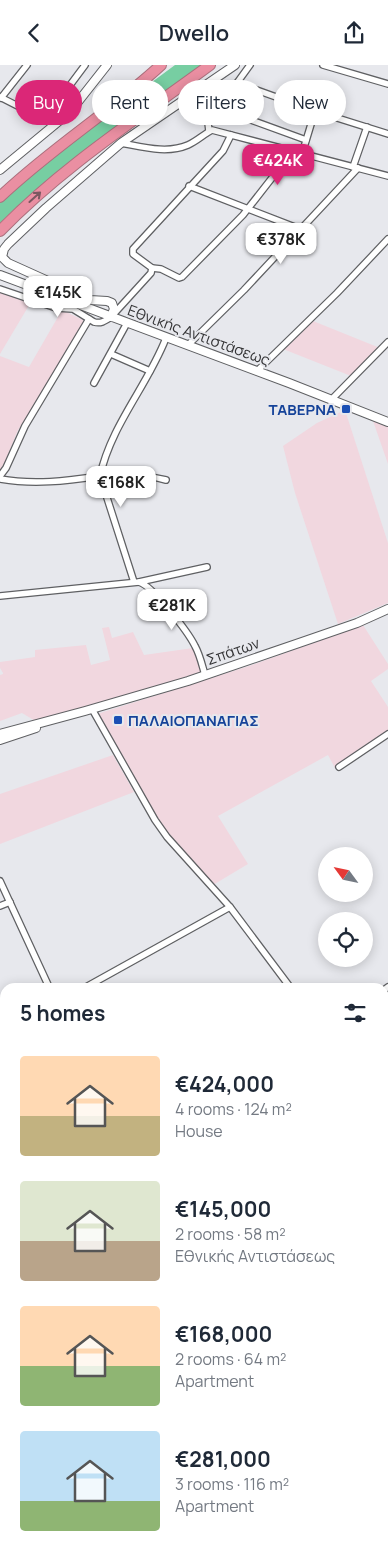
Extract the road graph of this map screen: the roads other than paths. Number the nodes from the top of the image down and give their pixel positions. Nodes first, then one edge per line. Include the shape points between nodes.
1 (26, 65) edge
2 (85, 65) edge
3 (107, 65) edge
4 (161, 65) edge
5 (210, 65) edge
6 (235, 65) edge
7 (250, 65) edge
8 (323, 65) edge
9 (74, 80) edge
10 (239, 80) edge
11 (388, 84) edge
12 (0, 97) edge
13 (82, 98) edge
14 (15, 105) edge
15 (346, 120) edge
16 (54, 125) edge
17 (208, 125) edge
18 (264, 125) edge
19 (311, 125) edge
20 (367, 127) junction
21 (209, 131) junction
22 (388, 134) edge
23 (231, 135) junction
24 (306, 140) junction
25 (121, 143) junction
26 (293, 151) junction
27 (302, 153) junction
28 (356, 167) junction
29 (0, 170) edge
30 (387, 174) edge
31 (189, 186) junction
32 (0, 197) edge
33 (248, 209) junction
34 (300, 229) junction
35 (0, 231) edge
36 (388, 239) edge
37 (152, 268) junction
38 (0, 275) edge
39 (0, 289) edge
40 (111, 317) junction
41 (89, 319) junction
42 (127, 323) junction
43 (166, 338) junction
44 (388, 341) edge
45 (188, 345) junction
46 (111, 354) junction
47 (150, 371) junction
48 (257, 371) junction
49 (94, 383) dead end
50 (331, 400) junction
51 (388, 422) edge
52 (100, 476) junction
53 (0, 477) edge
54 (166, 480) dead end
55 (207, 567) dead end
56 (136, 582) junction
57 (0, 596) edge
58 (198, 602) dead end
59 (388, 609) edge
60 (169, 611) junction
61 (205, 675) junction
62 (88, 710) junction
63 (0, 733) edge
64 (388, 734) edge
65 (0, 739) edge
66 (339, 767) dead end
67 (0, 881) edge
68 (10, 902) junction
69 (0, 906) edge
70 (230, 907) junction
71 (47, 983) edge
72 (93, 983) edge
73 (287, 983) edge

1 - 12 street
2 - 9 street
3 - 13 main road
4 - 32 highway via 122,99 52,151
35 -> 5 highway via 61,175
6 - 25 main road
7 - 10 street
8 - 11 street
12 - 14 street
15 - 20 street
16 - 29 main road
17 - 21 street
18 - 24 street
19 - 24 street
20 - 22 street
20 - 28 street
21 - 23 street
21 - 25 street via 188,145 170,149
23 - 26 street
23 - 31 street via 222,151
24 - 27 street
25 - 40 main road via 46,208 2,253 8,263 90,300 112,303
26 - 27 street
26 - 33 street
27 - 28 street
28 - 30 street
28 - 34 street
31 - 33 street
31 - 37 street via 133,249 133,254
33 - 34 street
33 - 37 street via 182,277
34 - 45 street
36 - 48 street
37 - 40 street via 148,277
38 - 40 main road, Εθνικής Αντιστάσεως
39 - 41 street via 56,308 70,308
40 - 41 street via 98,323
40 - 42 main road, Εθνικής Αντιστάσεως
41 - 53 street via 25,426
42 - 43 main road, Εθνικής Αντιστάσεως
42 - 46 street
43 - 45 main road, Εθνικής Αντιστάσεως
43 - 47 street
44 - 50 street
45 - 48 main road, Εθνικής Αντιστάσεως
46 - 47 street
46 - 49 street
47 - 52 street via 114,437
48 - 50 main road, Εθνικής Αντιστάσεως
50 - 51 main road, Εθνικής Αντιστάσεως
52 - 53 street via 52,482 14,481
52 - 54 street via 126,473
52 - 56 street
55 - 56 street
56 - 57 street
56 - 60 street via 146,586
58 - 60 street
59 - 61 main road, Σπάτων
60 - 61 street via 194,645
61 - 62 main road, Σπάτων
62 - 63 main road, Σπάτων
62 - 65 main road, Σπάτων
62 - 70 street via 154,820
64 - 66 street
67 - 68 street
68 - 69 street
68 - 71 street
70 - 72 street
70 - 73 street

